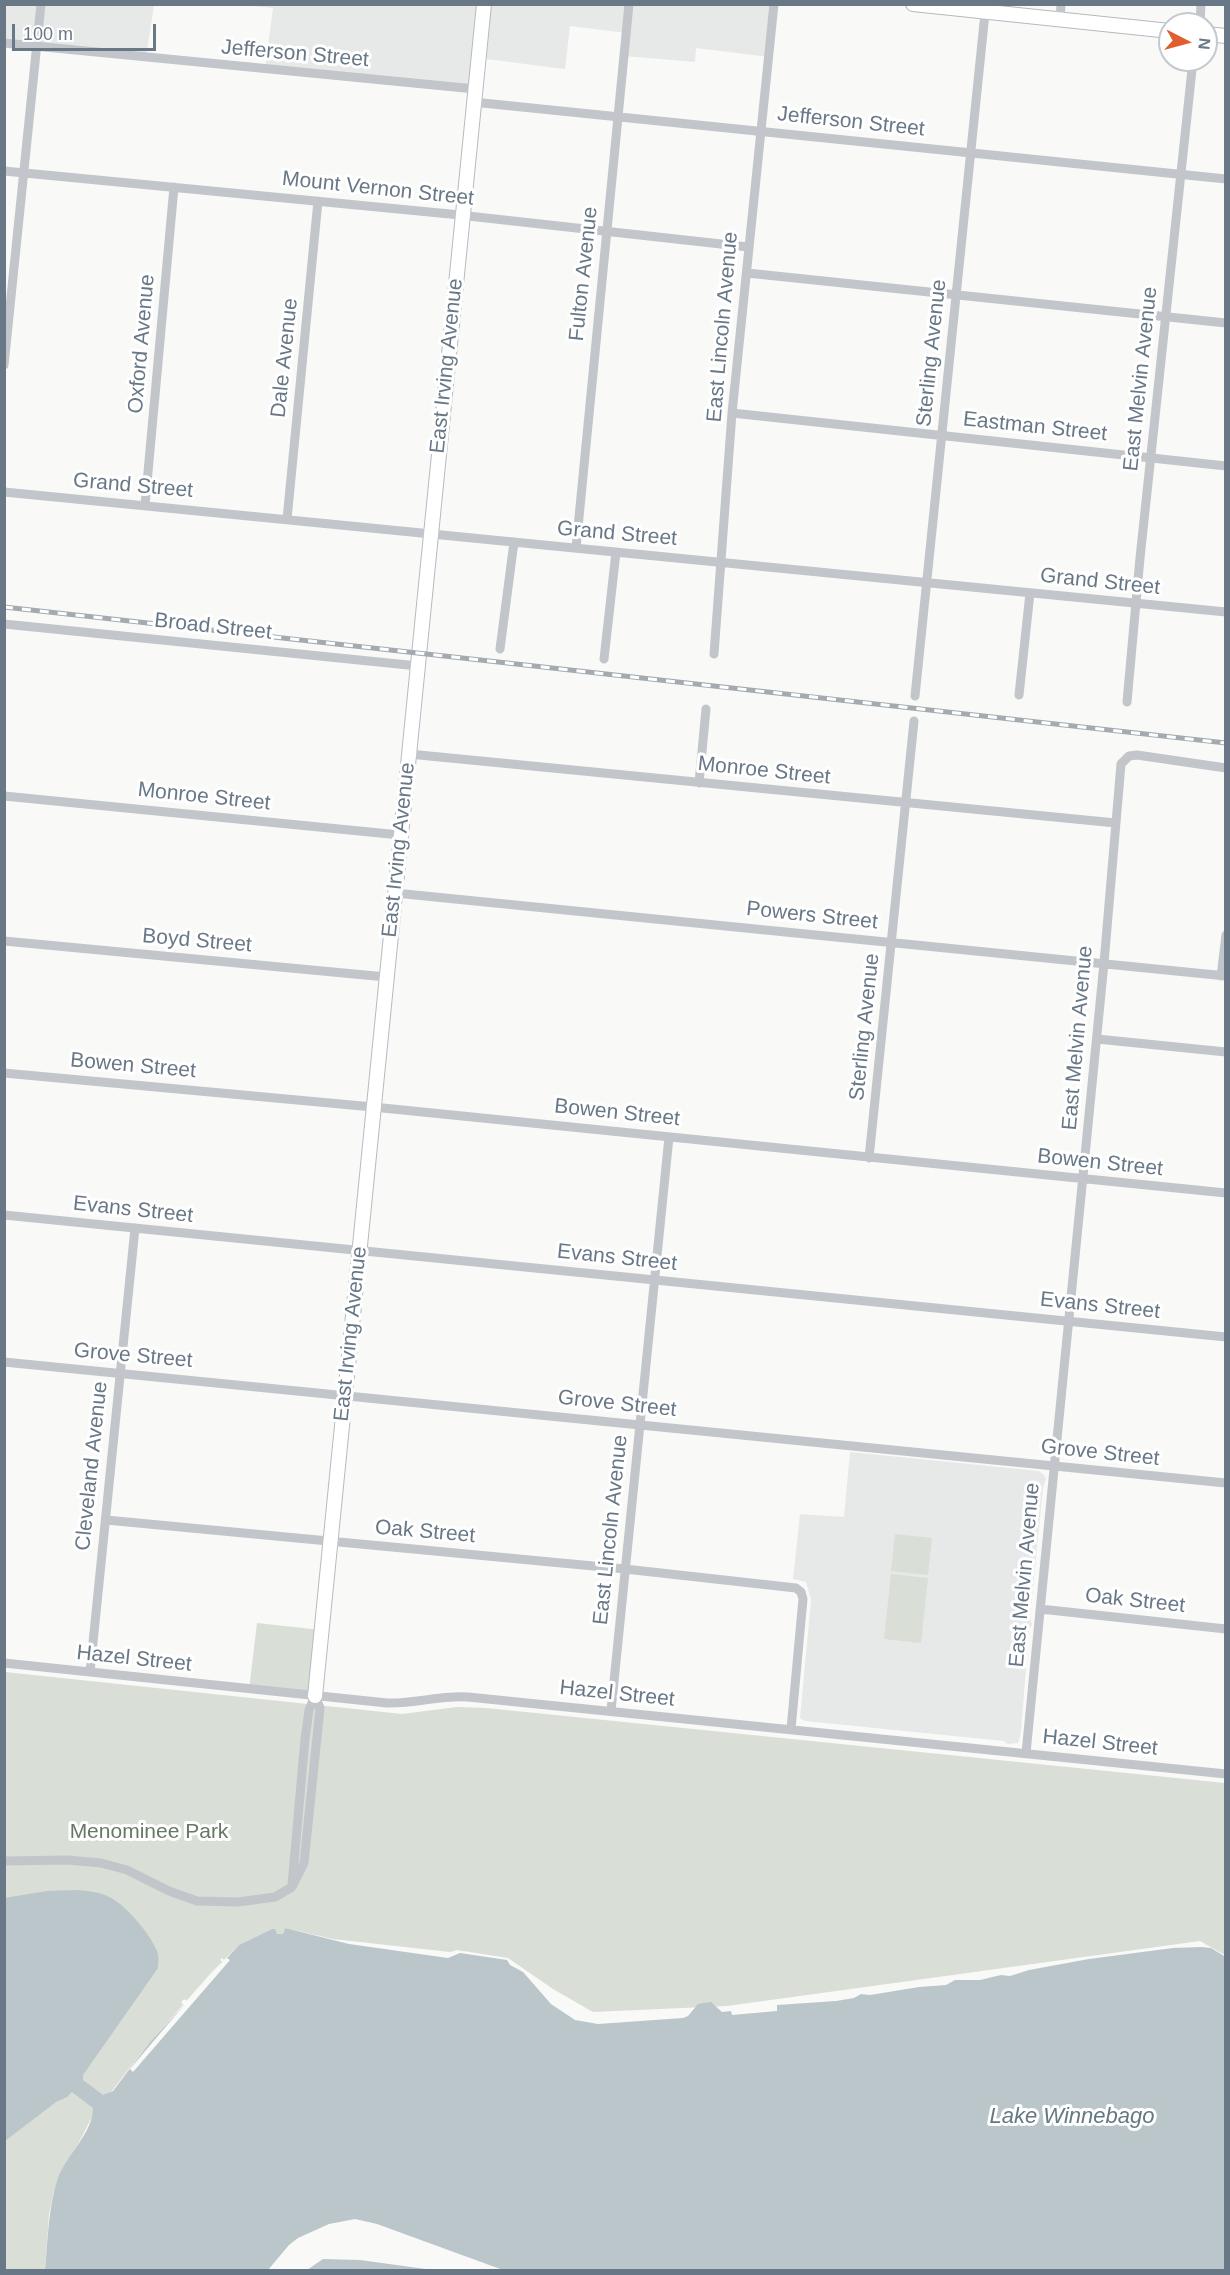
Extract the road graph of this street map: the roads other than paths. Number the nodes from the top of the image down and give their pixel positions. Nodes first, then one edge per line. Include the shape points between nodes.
1 (41, 4) edge
2 (484, 4) edge
3 (629, 4) edge
4 (774, 4) edge
5 (913, 4) edge
6 (1061, 4) edge
7 (943, 6) edge
8 (985, 13) junction
9 (1060, 20) junction
10 (1158, 30) edge
11 (4, 43) edge
12 (37, 46) junction
13 (1192, 72) edge
14 (474, 96) junction
15 (618, 116) junction
16 (760, 131) junction
17 (971, 152) junction
18 (4, 171) edge
19 (23, 173) junction
20 (1180, 174) junction
21 (1226, 179) edge
22 (174, 187) junction
23 (318, 201) junction
24 (462, 215) junction
25 (606, 231) junction
26 (748, 247) junction
27 (747, 273) junction
28 (956, 294) junction
29 (1166, 317) junction
30 (1226, 323) edge
31 (4, 365) edge
32 (732, 413) junction
33 (942, 436) junction
34 (1151, 458) junction
35 (1226, 466) edge
36 (4, 492) edge
37 (145, 505) junction
38 (288, 519) junction
39 (431, 535) junction
40 (514, 542) junction
41 (576, 548) junction
42 (616, 552) junction
43 (719, 562) junction
44 (927, 582) junction
45 (1030, 593) junction
46 (1136, 603) junction
47 (1226, 612) edge
48 (4, 624) edge
49 (500, 649) dead end
50 (714, 654) dead end
51 (604, 659) dead end
52 (418, 666) junction
53 (1019, 695) dead end
54 (915, 696) dead end
55 (1127, 702) dead end
56 (706, 709) dead end
57 (914, 721) dead end
58 (409, 754) junction
59 (1226, 768) edge
60 (699, 783) junction
61 (4, 796) edge
62 (905, 803) junction
63 (1116, 823) junction
64 (400, 835) junction
65 (395, 892) junction
66 (1226, 935) edge
67 (4, 941) edge
68 (891, 942) junction
69 (1104, 963) junction
70 (1223, 976) edge
71 (386, 977) junction
72 (1096, 1039) junction
73 (1226, 1052) edge
74 (4, 1072) edge
75 (373, 1107) junction
76 (669, 1137) junction
77 (870, 1158) junction
78 (1083, 1179) junction
79 (1226, 1193) edge
80 (4, 1215) edge
81 (135, 1228) junction
82 (359, 1250) junction
83 (656, 1279) junction
84 (1069, 1321) junction
85 (1226, 1336) edge
86 (4, 1362) edge
87 (120, 1373) junction
88 (345, 1394) junction
89 (639, 1424) junction
90 (1054, 1466) junction
91 (1226, 1483) edge
92 (106, 1520) junction
93 (330, 1541) junction
94 (625, 1569) junction
95 (1040, 1609) junction
96 (1226, 1629) edge
97 (4, 1663) edge
98 (90, 1672) junction
99 (315, 1696) junction
100 (611, 1711) junction
101 (791, 1729) junction
102 (1026, 1753) junction
103 (1226, 1774) edge
104 (4, 1861) edge

1 - 12 street
2 - 14 street, East Irving Avenue
3 - 15 street, Fulton Avenue
4 - 16 street, East Lincoln Avenue
5 - 7 street
6 - 9 street
7 - 8 street
8 - 9 street
8 - 17 street, Sterling Avenue
9 - 10 street
11 - 12 street, Jefferson Street
12 - 14 street, Jefferson Street
12 - 19 street
13 - 20 street, East Melvin Avenue
14 - 15 street, Jefferson Street
14 - 24 street, East Irving Avenue
15 - 16 street, Jefferson Street
15 - 25 street, Fulton Avenue
16 - 17 street, Jefferson Street
16 - 26 street, East Lincoln Avenue
17 - 20 street, Jefferson Street
17 - 28 street, Sterling Avenue
18 - 19 street, Mount Vernon Street
19 - 22 street, Mount Vernon Street
19 - 31 street
20 - 21 street, Jefferson Street
20 - 29 street, East Melvin Avenue
22 - 23 street, Mount Vernon Street
22 - 37 street, Oxford Avenue
23 - 24 street, Mount Vernon Street
23 - 38 street, Dale Avenue
24 - 25 street, Mount Vernon Street
24 - 39 street, East Irving Avenue
25 - 26 street, Mount Vernon Street
25 - 41 street, Fulton Avenue
26 - 27 street, East Lincoln Avenue
27 - 28 street
27 - 32 street, East Lincoln Avenue
28 - 29 street
28 - 33 street, Sterling Avenue
29 - 30 street
29 - 34 street, East Melvin Avenue
32 - 33 street, Eastman Street
32 - 43 street, East Lincoln Avenue
33 - 34 street, Eastman Street
33 - 44 street, Sterling Avenue
34 - 35 street, Eastman Street
34 - 46 street, East Melvin Avenue
36 - 37 street, Grand Street
37 - 38 street, Grand Street
38 - 39 street, Grand Street
39 - 40 street, Grand Street
39 - 52 street, East Irving Avenue
40 - 41 street, Grand Street
40 - 49 street
41 - 42 street, Grand Street
42 - 43 street, Grand Street
42 - 51 street
43 - 44 street, Grand Street
43 - 50 street, East Lincoln Avenue
44 - 45 street, Grand Street
44 - 54 street, Sterling Avenue
45 - 46 street, Grand Street
45 - 53 street
46 - 47 street, Grand Street
46 - 55 street, East Melvin Avenue
48 - 52 street, Broad Street
52 - 58 street, East Irving Avenue
56 - 60 street
57 - 62 street, Sterling Avenue
58 - 60 street, Monroe Street
58 - 64 street, East Irving Avenue
59 - 63 street, East Melvin Avenue via 1137,755 1126,757 1121,767
60 - 62 street, Monroe Street
61 - 64 street, Monroe Street
62 - 63 street, Monroe Street
62 - 68 street, Sterling Avenue
63 - 69 street, East Melvin Avenue
64 - 65 street, East Irving Avenue
65 - 68 street, Powers Street
65 - 71 street, East Irving Avenue
66 - 70 street
67 - 71 street, Boyd Street
68 - 69 street, Powers Street
68 - 77 street, Sterling Avenue
69 - 70 street, Powers Street
69 - 72 street, East Melvin Avenue
71 - 75 street, East Irving Avenue
72 - 73 street
72 - 78 street, East Melvin Avenue
74 - 75 street, Bowen Street
75 - 76 street, Bowen Street
75 - 82 street, East Irving Avenue
76 - 77 street, Bowen Street
76 - 83 street, East Lincoln Avenue
77 - 78 street, Bowen Street
78 - 79 street, Bowen Street
78 - 84 street, East Melvin Avenue
80 - 81 street, Evans Street
81 - 82 street, Evans Street
81 - 87 street, Cleveland Avenue
82 - 83 street, Evans Street
82 - 88 street, East Irving Avenue
83 - 84 street, Evans Street
83 - 89 street, East Lincoln Avenue
84 - 85 street, Evans Street
84 - 90 street, East Melvin Avenue
86 - 87 street, Grove Street
87 - 88 street, Grove Street
87 - 92 street, Cleveland Avenue
88 - 89 street, Grove Street
88 - 93 street, East Irving Avenue
89 - 90 street, Grove Street
89 - 94 street, East Lincoln Avenue
90 - 91 street, Grove Street
90 - 95 street, East Melvin Avenue
92 - 93 street, Oak Street
92 - 98 street, Cleveland Avenue
93 - 94 street, Oak Street
93 - 99 street, East Irving Avenue
94 - 100 street, East Lincoln Avenue
94 - 101 street, Oak Street via 796,1588 802,1594 802,1603
95 - 96 street, Oak Street
95 - 102 street, East Melvin Avenue
97 - 98 street, Hazel Street
98 - 99 street, Hazel Street
99 - 100 street, Hazel Street via 399,1704 468,1696
99 - 104 street, East Irving Avenue via 320,1708 306,1856 292,1887 275,1897 222,1903 196,1901 127,1870 101,1863
100 - 101 street, Hazel Street
101 - 102 street, Hazel Street
102 - 103 street, Hazel Street

